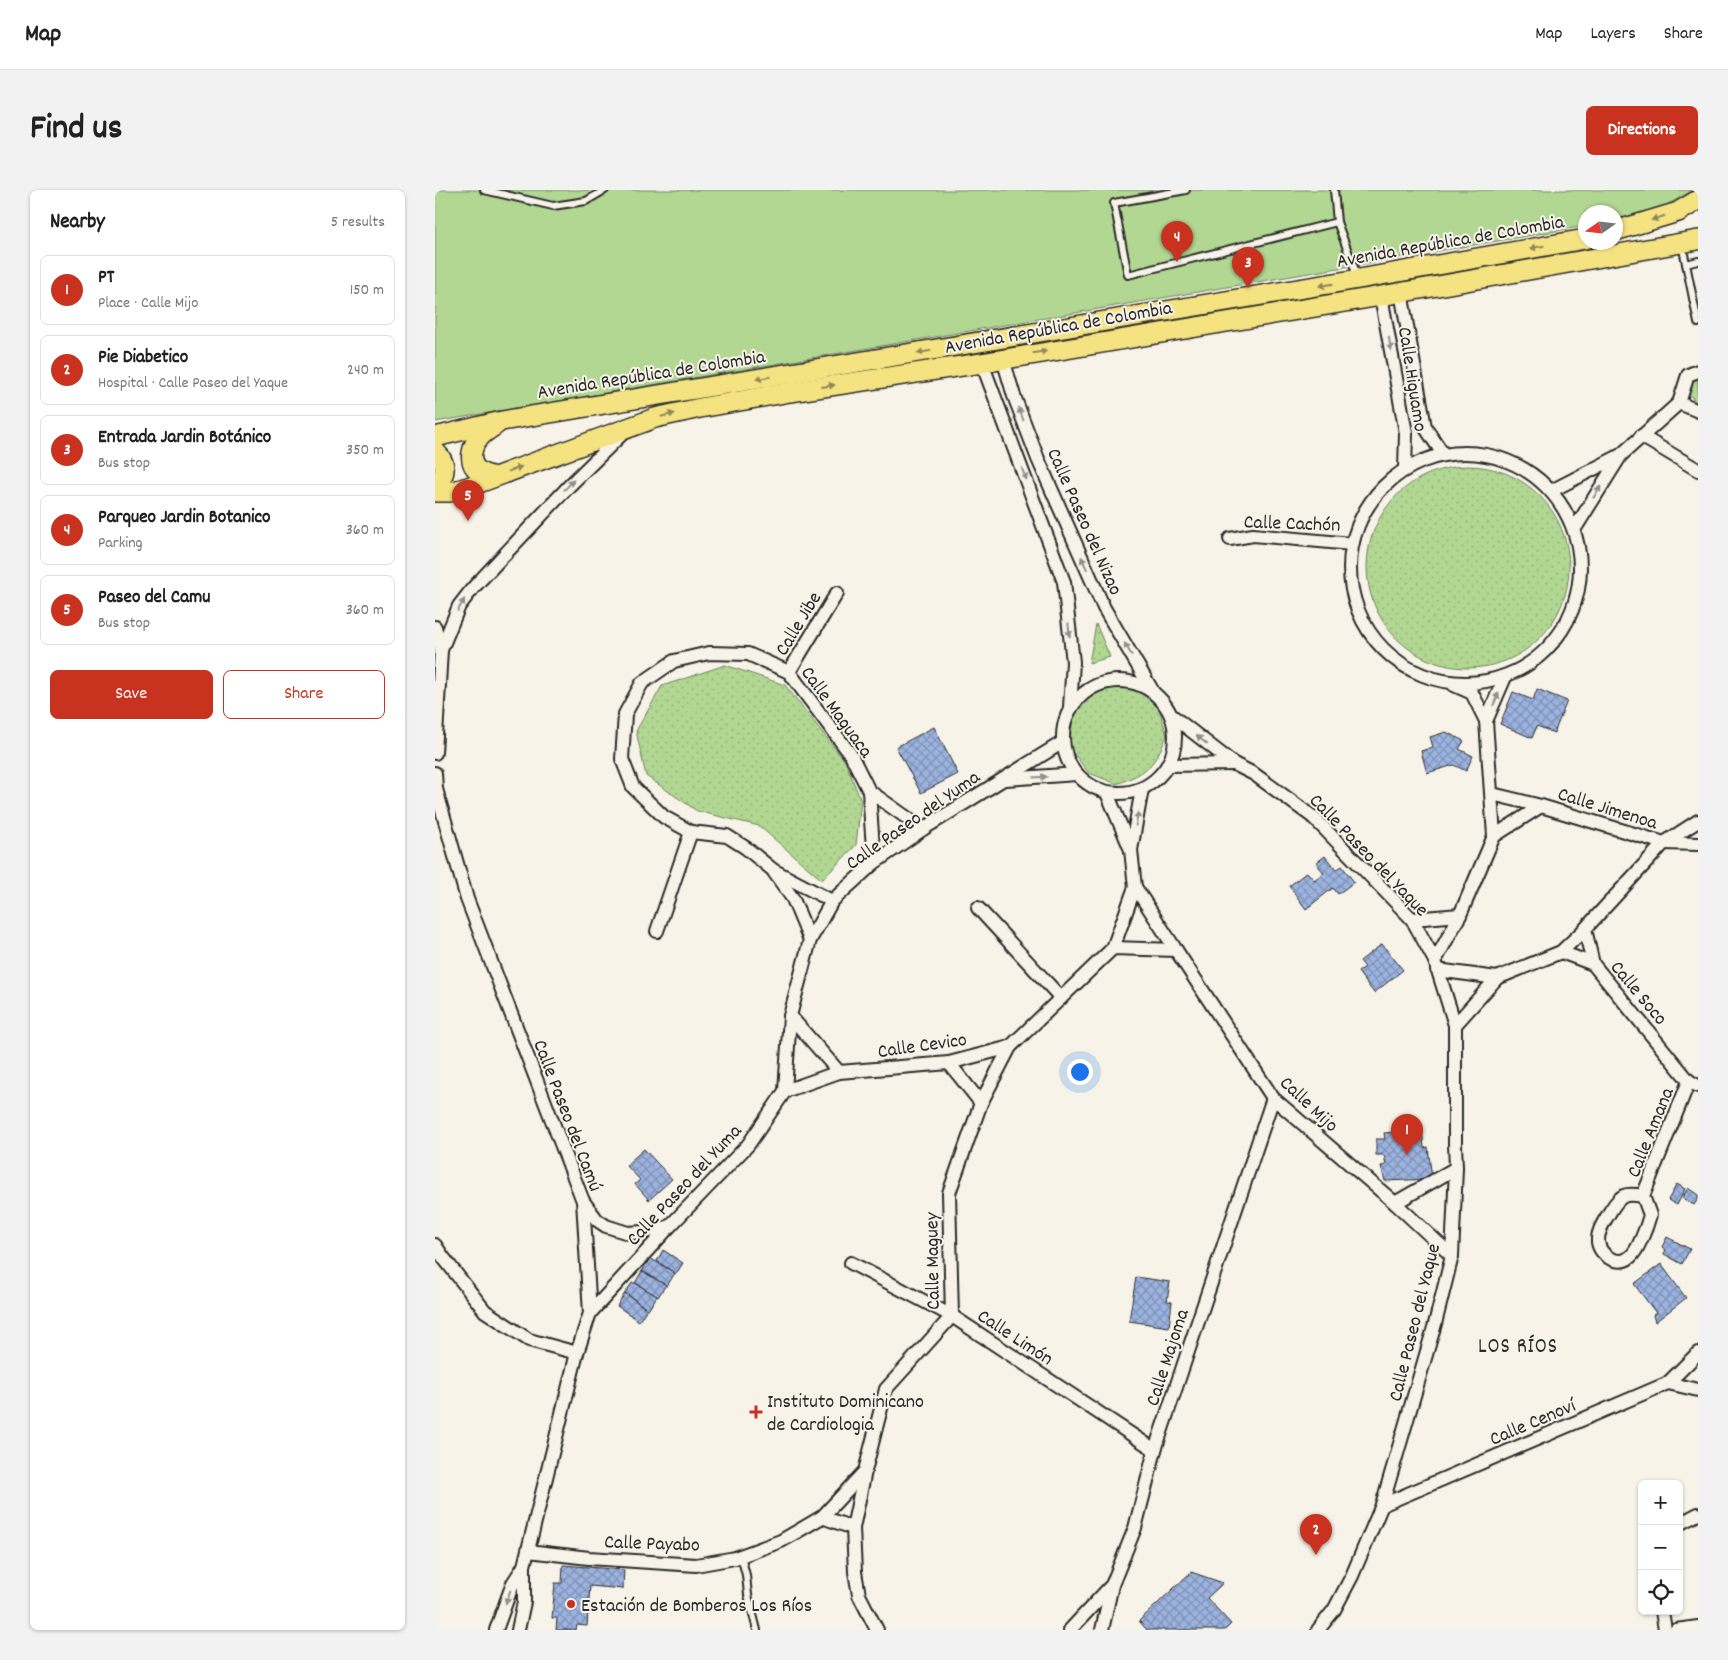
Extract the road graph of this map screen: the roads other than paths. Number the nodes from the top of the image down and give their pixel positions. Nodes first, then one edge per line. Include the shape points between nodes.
1 (484, 190) edge
2 (605, 190) edge
3 (1186, 190) edge
4 (1334, 190) edge
5 (1698, 200) edge
6 (1337, 222) junction
7 (1623, 229) edge
8 (1578, 240) edge
9 (1690, 241) edge
10 (1698, 261) edge
11 (1686, 264) junction
12 (1359, 279) junction
13 (1401, 292) junction
14 (1381, 296) junction
15 (1698, 322) edge
16 (1003, 359) junction
17 (982, 363) junction
18 (1698, 371) edge
19 (1679, 403) junction
20 (1698, 411) edge
21 (502, 421) junction
22 (628, 428) junction
23 (1641, 436) junction
24 (435, 437) edge
25 (435, 450) edge
26 (1443, 454) junction
27 (1621, 455) junction
28 (1405, 469) junction
29 (1698, 470) edge
30 (494, 477) junction
31 (435, 487) edge
32 (1551, 491) junction
33 (435, 492) edge
34 (1574, 530) junction
35 (1230, 539) dead end
36 (1352, 544) junction
37 (837, 593) dead end
38 (435, 627) edge
39 (441, 650) junction
40 (789, 672) junction
41 (1505, 677) junction
42 (1448, 683) junction
43 (1152, 690) junction
44 (1070, 707) junction
45 (1171, 715) junction
46 (1486, 722) junction
47 (1063, 742) junction
48 (435, 753) edge
49 (1234, 764) junction
50 (1168, 765) junction
51 (435, 773) edge
52 (1077, 774) junction
53 (1004, 779) junction
54 (436, 789) edge
55 (1142, 789) junction
56 (869, 791) junction
57 (1107, 793) junction
58 (1492, 794) junction
59 (1541, 806) junction
60 (1698, 821) edge
61 (1698, 827) edge
62 (923, 829) junction
63 (691, 832) junction
64 (1698, 833) edge
65 (1494, 836) junction
66 (1664, 843) junction
67 (1698, 844) edge
68 (1131, 850) junction
69 (874, 863) junction
70 (773, 870) junction
71 (1135, 887) junction
72 (832, 900) junction
73 (978, 908) dead end
74 (1460, 915) junction
75 (1412, 919) junction
76 (1585, 929) junction
77 (657, 931) dead end
78 (810, 940) junction
79 (1113, 948) junction
80 (1176, 950) junction
81 (1561, 952) junction
82 (1593, 964) junction
83 (1436, 965) junction
84 (1497, 978) junction
85 (1061, 998) junction
86 (790, 1016) junction
87 (1455, 1024) junction
88 (1010, 1047) junction
89 (949, 1063) junction
90 (839, 1072) junction
91 (1694, 1084) edge
92 (785, 1091) junction
93 (1273, 1098) junction
94 (981, 1103) junction
95 (1456, 1168) junction
96 (1643, 1196) junction
97 (583, 1201) junction
98 (1395, 1202) junction
99 (669, 1227) junction
100 (435, 1245) edge
101 (1452, 1256) junction
102 (851, 1263) dead end
103 (590, 1313) junction
104 (952, 1316) junction
105 (577, 1353) junction
106 (1698, 1353) edge
107 (1669, 1383) junction
108 (1698, 1390) edge
109 (1155, 1450) junction
110 (865, 1471) junction
111 (1382, 1505) junction
112 (1698, 1514) edge
113 (821, 1517) junction
114 (1683, 1522) edge
115 (853, 1528) junction
116 (528, 1551) junction
117 (741, 1556) junction
118 (524, 1566) junction
119 (1112, 1585) junction
120 (1663, 1615) edge
121 (1698, 1626) edge
122 (496, 1630) edge
123 (518, 1630) edge
124 (757, 1630) edge
125 (877, 1630) edge
126 (1070, 1630) edge
127 (1101, 1630) edge
128 (1318, 1630) edge
129 (1665, 1630) edge
130 (1676, 1630) edge

1 - 2 lane via 553,206 586,201
3 - 6 lane via 1115,203 1128,275
4 - 6 lane
5 -> 7 main road via 1678,212
6 - 12 lane
8 -> 12 main road, Avenida República de Colombia
9 - 11 lane
9 - 13 main road, Avenida República de Colombia
10 - 11 lane
11 - 15 lane
12 -> 21 main road, Avenida República de Colombia
13 - 14 main road, Avenida República de Colombia
13 - 26 street, Calle Higuamo via 1425,427
16 -> 14 main road, Avenida República de Colombia
14 -> 28 street, Calle Higuamo via 1406,433
16 - 17 main road, Avenida República de Colombia
43 -> 16 street, Calle Paseo del Nizao via 1103,608 1038,458
22 -> 17 main road, Avenida República de Colombia via 700,408
17 -> 44 street, Calle Paseo del Nizao via 1064,582 1073,662
18 - 19 street via 1688,375
19 - 20 street
19 - 23 street
21 - 24 main road, Avenida República de Colombia
21 - 30 main road via 479,437 472,449 471,459 475,467
30 -> 22 main road, Avenida República de Colombia
39 -> 22 street via 459,606 473,588
23 - 27 street
23 - 29 street
25 - 31 main road via 442,457 445,469 443,479
26 - 28 street
26 - 32 street via 1473,453 1502,458 1528,472
27 - 32 street
34 -> 27 street
28 - 36 street via 1381,489 1363,514
30 - 33 main road, Avenida República de Colombia via 450,492
32 - 34 street
34 - 41 street via 1580,565 1576,601 1561,633 1536,660
35 - 36 street, Calle Cachón via 1253,535
36 - 42 street via 1350,571 1353,597 1363,622 1379,645 1399,663 1423,676
37 - 40 street, Calle Jibe
38 - 39 street
39 - 48 street
40 - 56 street, Calle Maguaca via 851,755
40 - 63 street, Calle Maguaca via 748,654 709,652 674,660 642,683 625,714 622,759 633,787 664,817
41 - 42 street via 1477,684
46 -> 41 street
42 - 46 street via 1472,693
43 - 44 street via 1118,680 1099,684
43 - 45 street
44 - 47 street via 1064,724
49 -> 45 street, Calle Paseo del Yaque
45 - 50 street via 1175,749
46 - 58 street
47 - 52 street via 1067,759
47 - 53 street, Calle Paseo del Yuma
49 - 50 street, Calle Paseo del Yaque
49 - 75 street, Calle Paseo del Yaque via 1254,774 1313,817
50 - 55 street via 1157,779
51 - 54 street, Calle Paseo del Camú
53 -> 52 street, Calle Paseo del Yuma
52 - 57 street via 1091,786
53 - 62 street, Calle Paseo del Yuma
54 - 97 street, Calle Paseo del Camú via 467,899
55 - 57 street via 1125,794
68 -> 55 street, Calle Maguey
56 - 62 street, Calle Maguaca
56 - 69 street, Calle Maguaca
57 - 68 street, Calle Maguey
58 - 59 street, Calle Jimenoa
58 - 65 street
59 - 65 street, Calle Jimenoa
59 - 66 street, Calle Jimenoa
60 - 66 street, Calle Jimenoa
61 - 64 street
62 - 69 street, Calle Paseo del Yuma
63 - 70 street, Calle Maguaca via 727,836
63 - 77 street
65 - 74 street
66 - 67 street, Calle Jimenoa
66 - 76 street
68 - 71 street, Calle Maguey
69 - 72 street, Calle Paseo del Yuma
70 - 72 street, Calle Maguaca
70 - 78 street via 793,899
71 - 79 street, Calle Maguey
71 - 80 street, Calle Maguey
72 - 78 street, Calle Paseo del Yuma
73 - 85 street
74 - 75 street
74 - 83 street
75 - 83 street, Calle Paseo del Yaque
76 - 81 street
76 - 82 street, Calle Soco
78 - 86 street, Calle Paseo del Yuma
79 - 80 street
79 - 85 street, Calle Maguey
80 - 93 street, Calle Mijo
81 - 82 street, Calle Soco
81 - 84 street
82 - 91 street, Calle Soco
83 - 84 street
83 - 87 street, Calle Paseo del Yaque
84 - 87 street
85 - 88 street, Calle Maguey
86 - 90 street
86 - 92 street, Calle Paseo del Yuma
87 - 95 street, Calle Paseo del Yaque
88 - 89 street, Calle Cevico
88 - 94 street, Calle Maguey
89 - 90 street, Calle Cevico
89 - 94 street
90 - 92 street, Calle Cevico
91 - 96 street, Calle Amana
92 - 99 street, Calle Paseo del Yuma via 749,1146
93 - 98 street, Calle Mijo
93 - 109 street, Calle Majoma
94 - 104 street, Calle Maguey via 949,1193
95 - 98 street
95 - 101 street, Calle Paseo del Yaque
96 - 96 street, Calle Amana via 1623,1196 1599,1229 1598,1242 1603,1253 1611,1259 1622,1261 1634,1253 1650,1215
97 - 99 street via 597,1220 627,1233
97 - 103 street, Calle Paseo del Camú
98 - 101 street, Calle Mijo
99 - 103 street, Calle Paseo del Yuma
100 - 105 street via 485,1311 529,1340
101 - 111 street, Calle Paseo del Yaque
102 - 104 street, Calle Limón
103 - 105 street, Calle Paseo del Camú
104 - 109 street, Calle Limón
104 - 110 street, Calle Maguey via 885,1389
105 - 116 street, Calle Paseo del Camú
106 - 107 street
107 - 108 street
107 - 111 street, Calle Cenoví
109 - 119 street, Calle Majoma via 1135,1528
110 - 113 street, Calle Payabo
110 - 115 street, Calle Maguey
111 - 128 street, Calle Paseo del Yaque via 1352,1576 1334,1610
112 - 114 street
113 - 115 street
113 - 117 street, Calle Payabo via 781,1541
115 - 125 street, Calle Maguey via 859,1595
116 - 117 street, Calle Payabo via 696,1565
116 - 118 street, Calle Paseo del Camú
117 - 124 lane
118 -> 122 street via 513,1583
118 - 123 street via 524,1602
119 - 126 street
119 - 127 street, Calle Majoma
120 - 129 street
121 - 130 street

